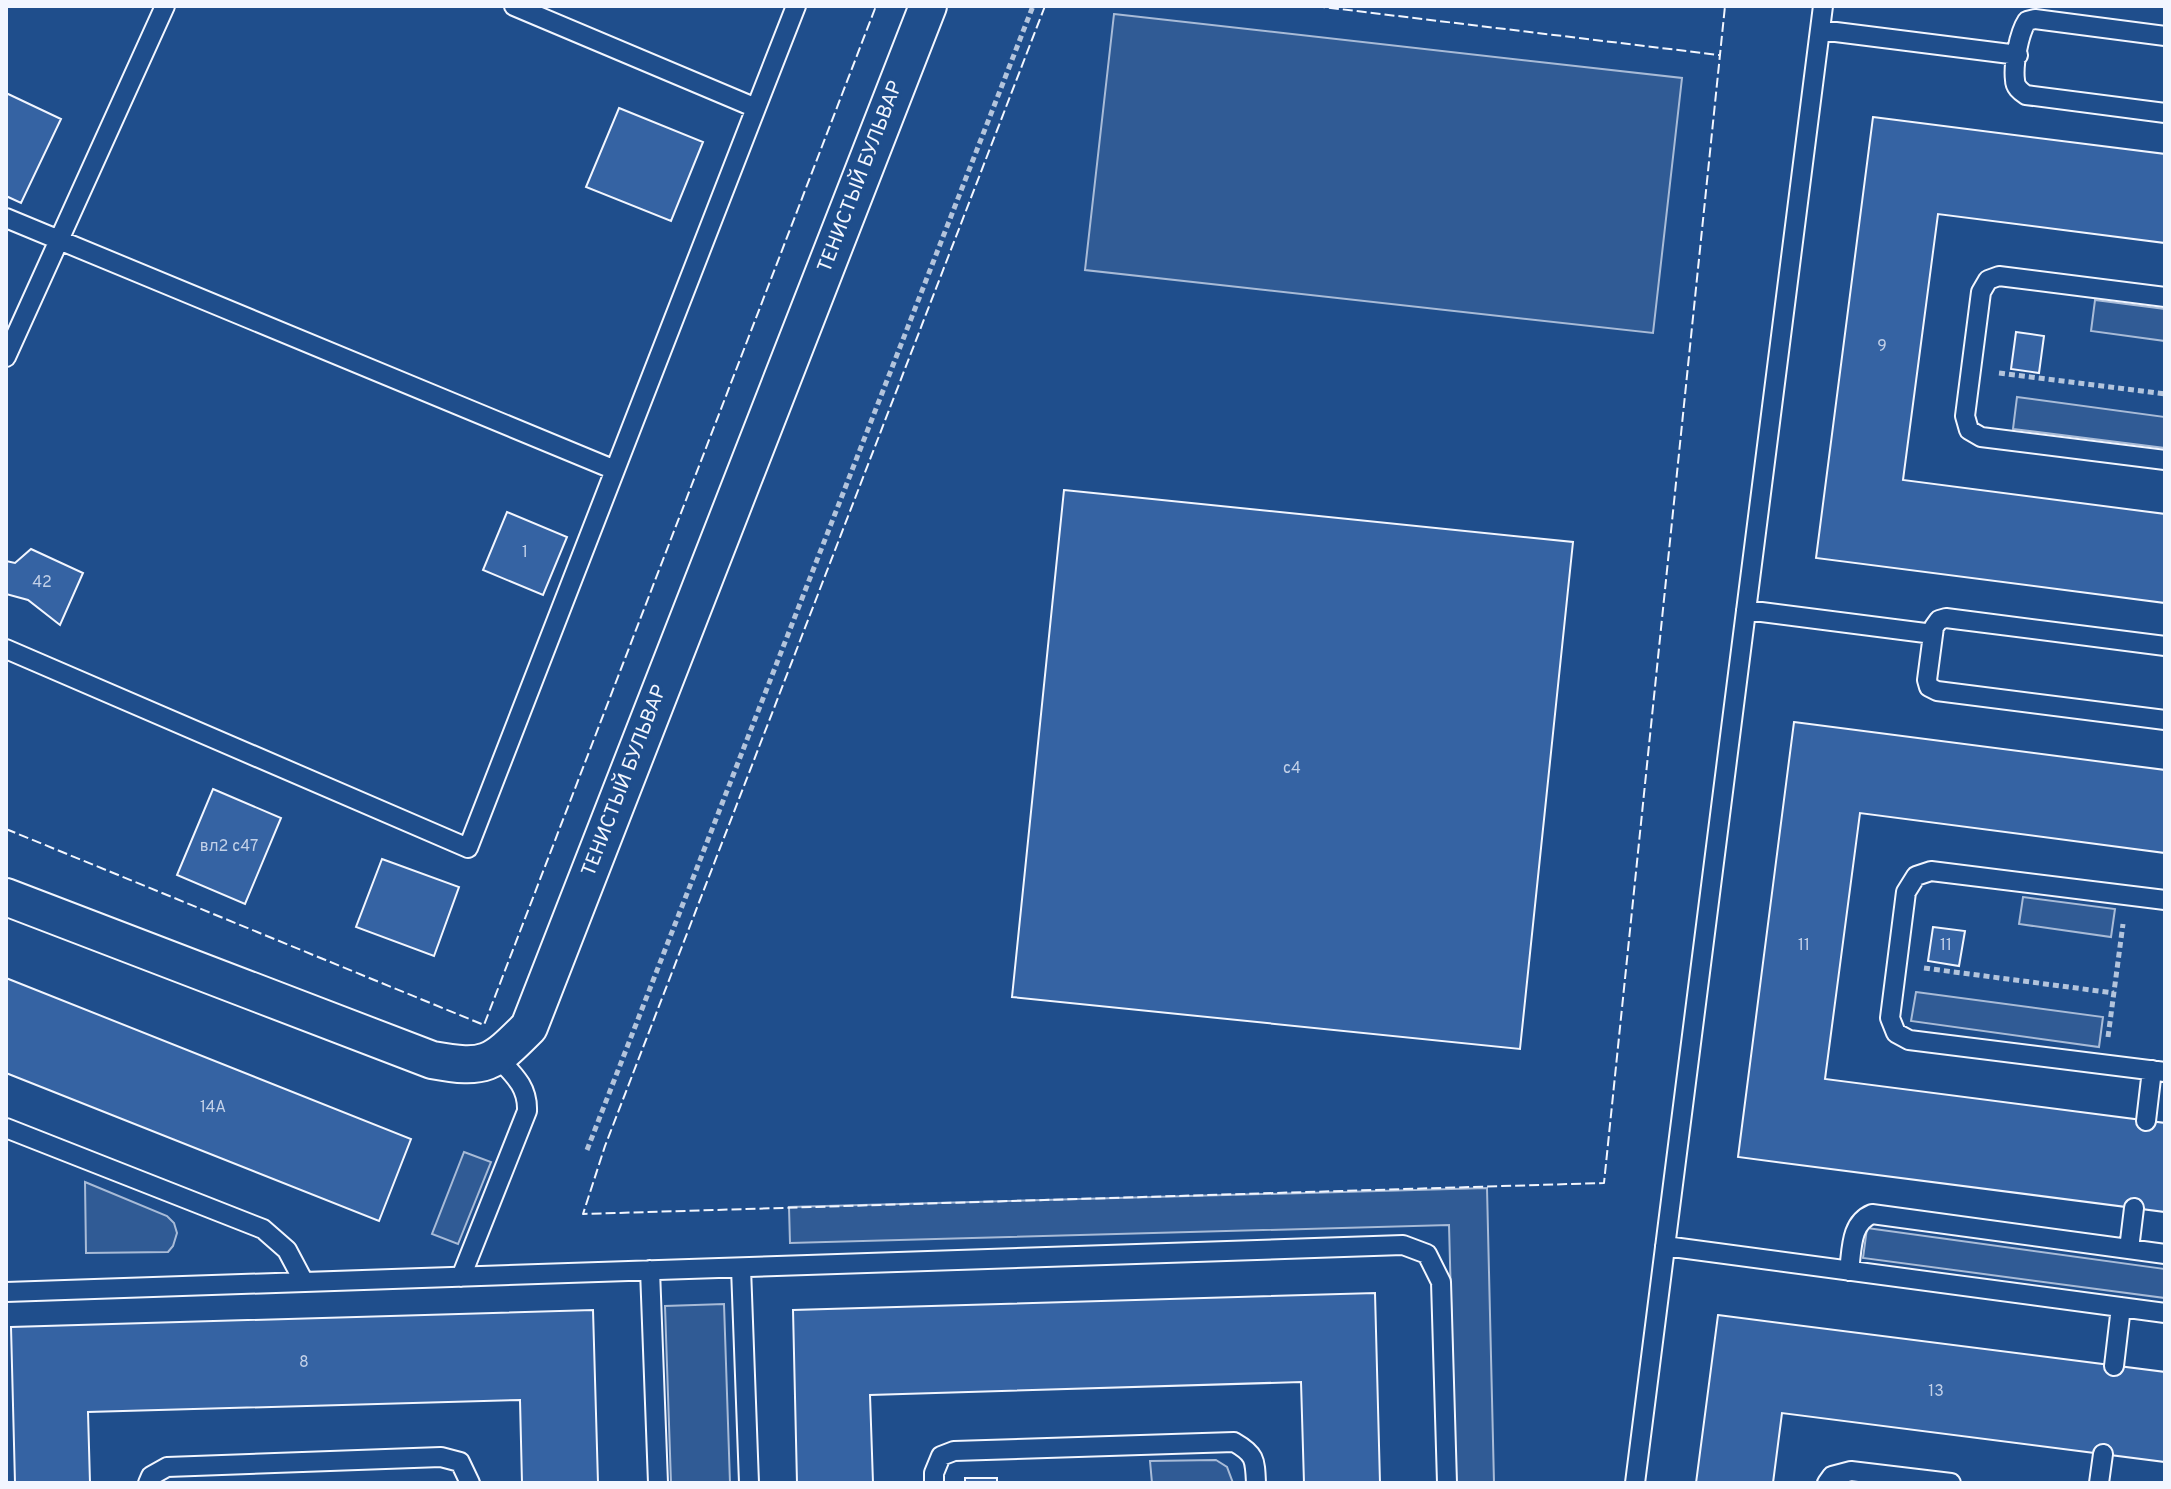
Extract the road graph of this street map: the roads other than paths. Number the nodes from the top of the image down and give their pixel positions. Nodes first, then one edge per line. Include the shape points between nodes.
1 (165, 6) edge
2 (514, 6) edge
3 (796, 6) edge
4 (928, 6) edge
5 (1823, 6) edge
6 (1820, 30) junction
7 (2165, 36) edge
8 (2018, 55) junction
9 (756, 108) junction
10 (2165, 113) edge
11 (6, 218) edge
12 (59, 241) junction
13 (2165, 297) edge
14 (6, 357) edge
15 (2165, 460) edge
16 (615, 470) junction
17 (1746, 610) junction
18 (1933, 634) junction
19 (2165, 646) edge
20 (6, 649) edge
21 (2165, 720) edge
22 (6, 897) edge
23 (2165, 900) edge
24 (498, 1058) junction
25 (2158, 1071) edge
26 (2146, 1121) dead end
27 (6, 1128) edge
28 (2134, 1208) dead end
29 (1665, 1246) junction
30 (2129, 1249) junction
31 (2165, 1254) edge
32 (741, 1268) junction
33 (650, 1270) junction
34 (1849, 1271) junction
35 (461, 1277) junction
36 (304, 1282) junction
37 (6, 1292) edge
38 (2121, 1307) junction
39 (2165, 1313) edge
40 (2114, 1366) dead end
41 (2103, 1454) dead end
42 (148, 1483) edge
43 (470, 1483) edge
44 (658, 1483) edge
45 (749, 1483) edge
46 (934, 1483) edge
47 (1256, 1483) edge
48 (1447, 1483) edge
49 (1635, 1483) edge
50 (1827, 1483) edge
51 (1951, 1483) edge
52 (2099, 1483) edge

1 - 12 lane
2 - 9 lane
3 - 9 lane
4 - 24 street, ТЕНИСТЫЙ БУЛЬВАР via 529,1027
5 - 6 lane
6 - 8 lane
6 - 17 lane
7 - 8 lane via 2035,19 2021,31
8 - 10 lane via 2015,80 2026,95
9 - 16 lane
11 - 12 lane
12 - 14 lane
12 - 16 lane
13 - 15 lane via 1999,276 1988,280 1981,292 1965,416 1969,430 1981,437
16 - 20 lane via 468,848
17 - 18 lane
17 - 29 lane
18 - 19 lane via 1939,620 1946,618
18 - 21 lane via 1927,680 1937,691
22 - 24 street via 432,1060 465,1066
23 - 25 lane via 1931,871 1916,876 1906,892 1890,1018 1896,1033 1909,1040
24 - 35 lane via 523,1085 527,1111
25 - 26 lane
27 - 36 lane via 263,1229 287,1250
28 - 30 lane
29 - 34 lane
29 - 49 lane
30 - 31 lane
30 - 34 lane via 1872,1214 1855,1228
32 - 33 lane
32 - 45 lane
32 - 48 lane via 1403,1245 1427,1254 1441,1282
33 - 35 lane
33 - 44 lane
34 - 38 lane
35 - 36 lane
36 - 37 lane
38 - 39 lane
38 - 40 lane
41 - 52 lane
42 - 43 lane via 167,1467 441,1457 460,1462
46 - 47 lane via 941,1456 954,1451 1234,1442 1255,1461
50 - 51 lane via 1832,1476 1851,1471

